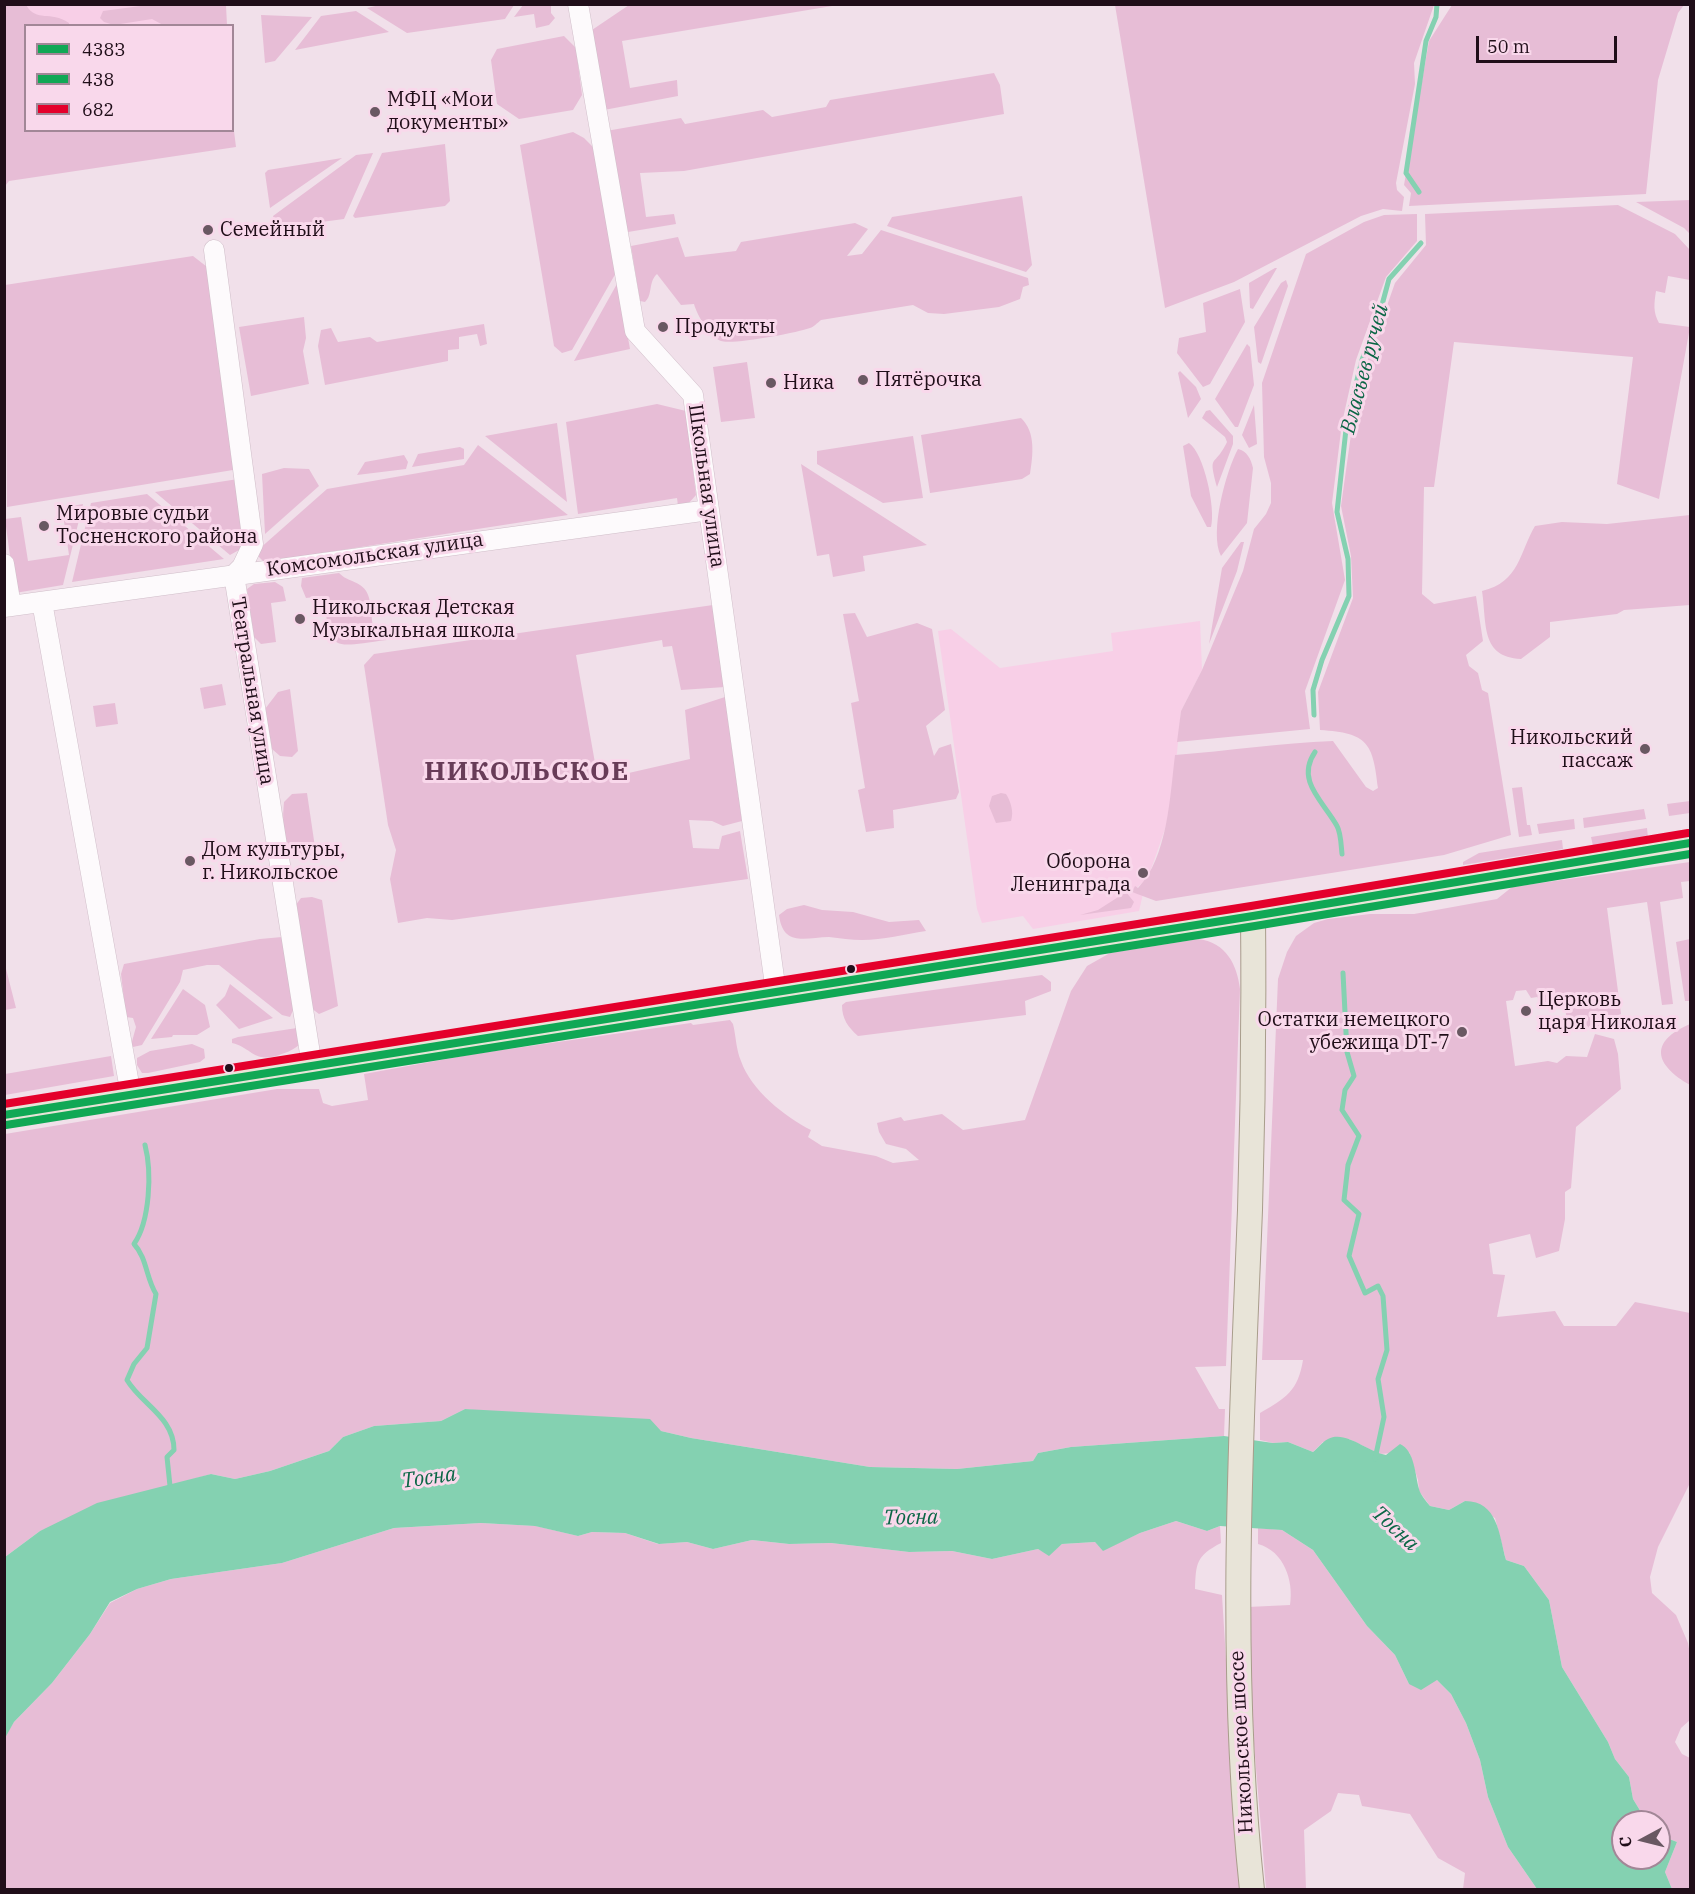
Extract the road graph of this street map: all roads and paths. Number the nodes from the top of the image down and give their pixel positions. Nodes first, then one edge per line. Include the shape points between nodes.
1 (578, 4) edge
2 (214, 250) dead end
3 (709, 510) junction
4 (4, 564) edge
5 (234, 575) junction
6 (42, 602) junction
7 (8, 607) edge
8 (1690, 843) edge
9 (1253, 916) junction
10 (776, 992) junction
11 (312, 1066) junction
12 (131, 1095) junction
13 (4, 1115) edge
14 (1252, 1890) edge

1 - 3 street, Школьная улица via 634,331 693,395
2 - 5 street, Театральная улица via 254,544
3 - 5 street, Комсомольская улица
3 - 10 street, Школьная улица
4 - 7 street
5 - 6 street, Комсомольская улица
5 - 11 street, Театральная улица
6 - 7 street, Комсомольская улица
6 - 12 street
8 - 9 main road
9 - 10 main road
9 - 14 main road, Никольское шоссе via 1250,1196 1238,1594 1246,1829
10 - 11 main road
11 - 12 main road
12 - 13 main road

